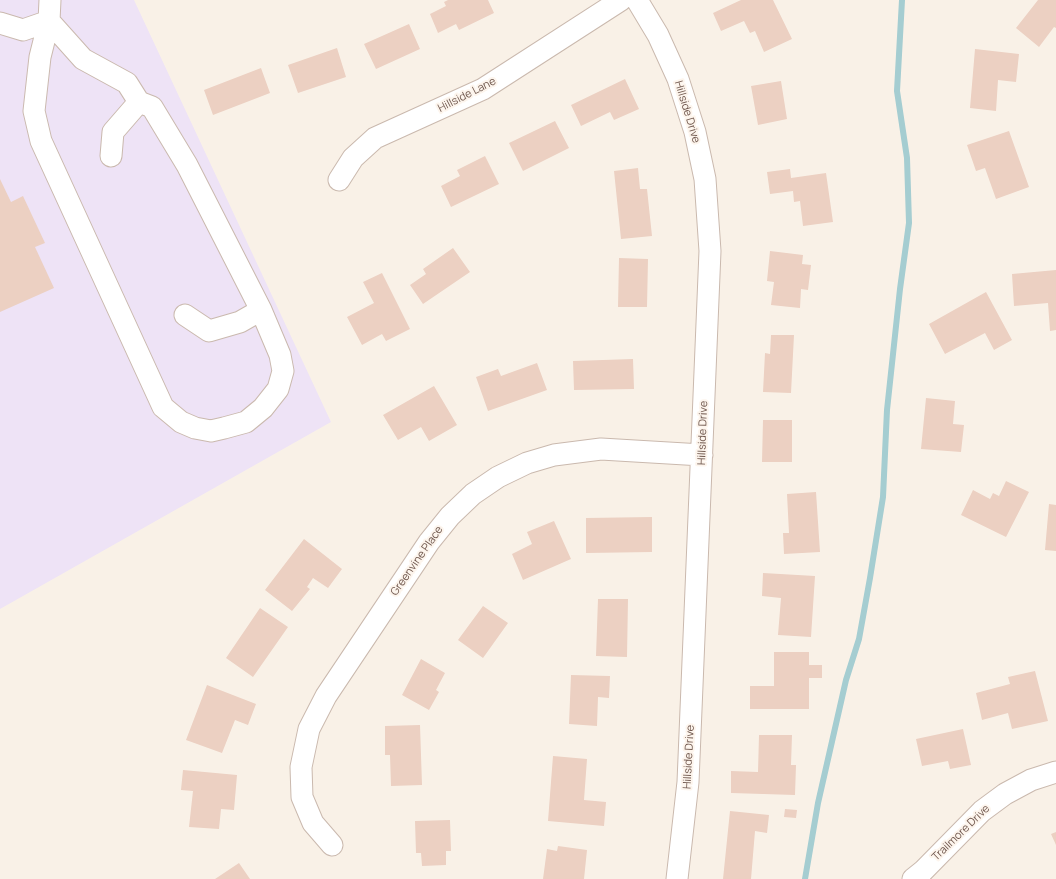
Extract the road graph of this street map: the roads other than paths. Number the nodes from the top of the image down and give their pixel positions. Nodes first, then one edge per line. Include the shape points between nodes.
1 (50, 0) edge
2 (621, 0) edge
3 (637, 0) edge
4 (49, 20) junction
5 (0, 23) edge
6 (139, 102) junction
7 (111, 156) dead end
8 (339, 180) dead end
9 (261, 310) junction
10 (185, 315) dead end
11 (702, 455) junction
12 (1056, 772) edge
13 (332, 845) dead end
14 (677, 879) edge
15 (913, 879) edge

1 - 4 street
2 - 8 street, Hillside Lane via 483,89 375,138 353,158
3 - 11 street, Hillside Drive via 658,35 678,79 695,132 705,179 710,251
4 - 5 street via 23,30
4 - 6 street via 83,59 127,83
4 - 9 street via 40,57 34,112 41,141 163,407 181,422 211,431 246,422 263,408 278,389 283,371 280,355
6 - 7 street via 113,132
6 - 9 street via 152,107 187,165
9 - 10 street via 240,322 209,331
11 - 13 street, Greenvine Place via 601,449 554,455 498,477 473,494 450,516 429,542 326,696 309,729 301,767 302,797 313,823
11 - 14 street, Hillside Drive via 688,782
12 - 15 street, Trailmore Drive via 1011,790 982,811

